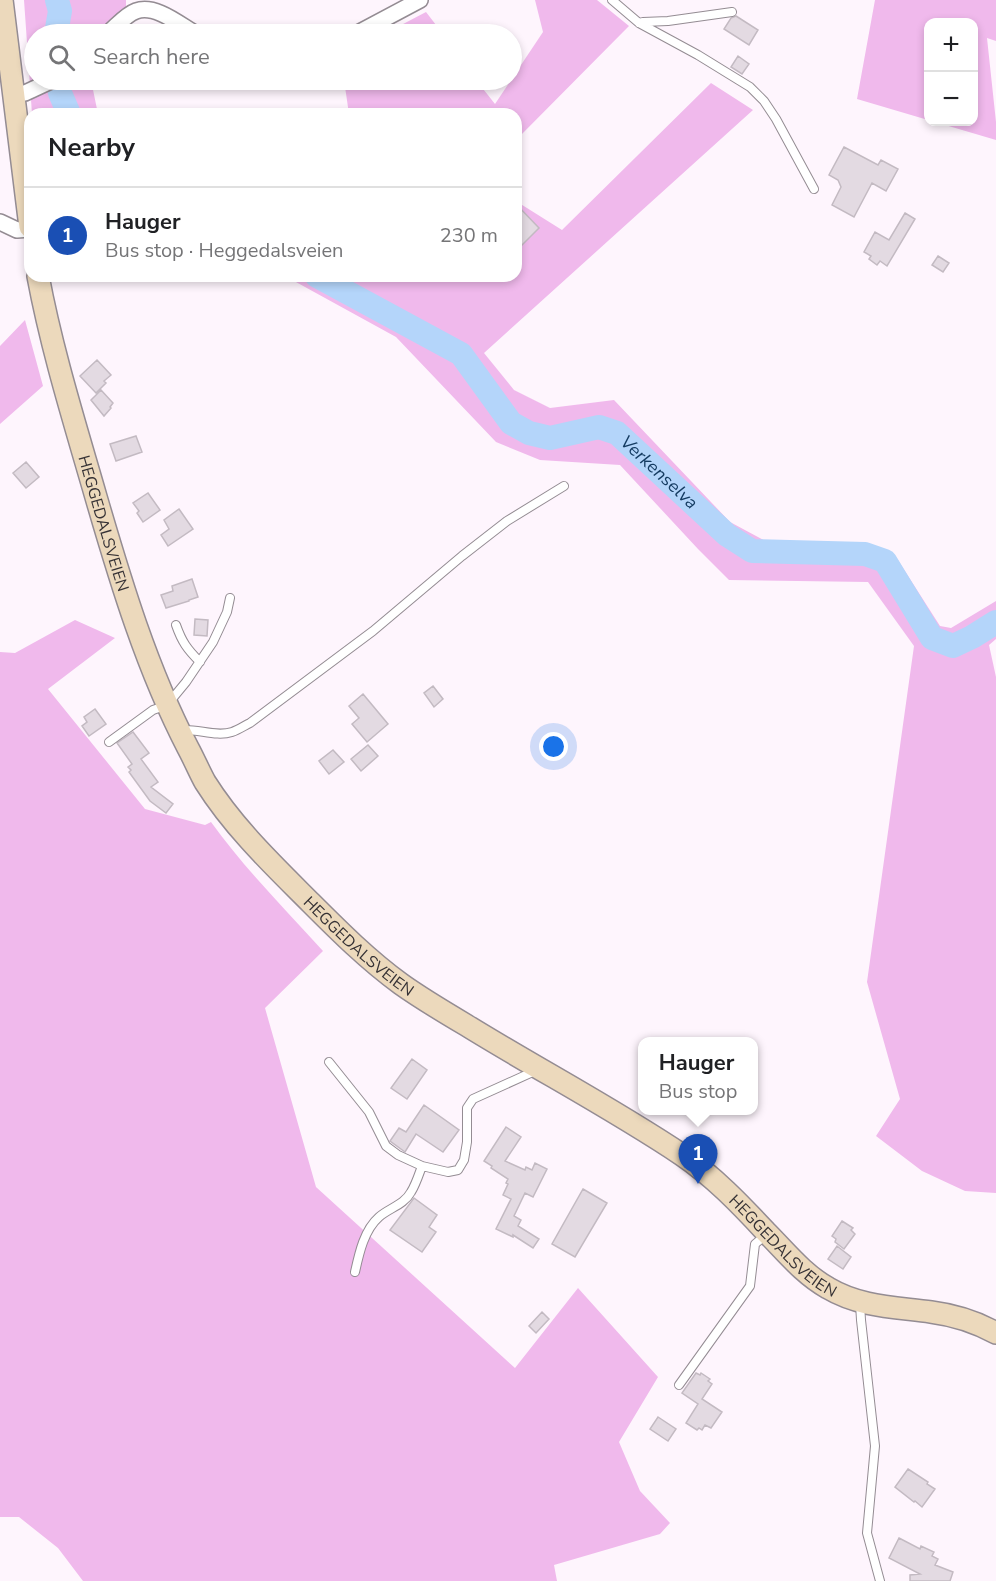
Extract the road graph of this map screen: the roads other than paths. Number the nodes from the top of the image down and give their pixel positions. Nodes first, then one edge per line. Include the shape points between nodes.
1 (2, 0) edge
2 (420, 0) edge
3 (612, 0) edge
4 (732, 12) dead end
5 (639, 23) junction
6 (118, 24) edge
7 (179, 24) edge
8 (375, 24) edge
9 (32, 90) edge
10 (15, 95) junction
11 (24, 175) edge
12 (813, 189) dead end
13 (0, 222) edge
14 (24, 229) edge
15 (39, 282) edge
16 (564, 486) dead end
17 (230, 598) dead end
18 (176, 625) dead end
19 (200, 662) junction
20 (167, 705) junction
21 (179, 732) junction
22 (109, 742) dead end
23 (329, 1062) dead end
24 (538, 1069) junction
25 (422, 1166) junction
26 (768, 1233) junction
27 (356, 1272) dead end
28 (860, 1302) junction
29 (996, 1333) edge
30 (679, 1385) dead end
31 (880, 1581) edge

1 - 10 main road
2 - 8 street
3 - 5 lane
4 - 5 lane
5 - 12 lane via 750,87 776,119
6 - 7 street via 135,11 148,9
9 - 10 street
10 - 11 main road
13 - 14 street
15 - 20 main road, HEGGEDALSVEIEN via 58,366 111,548
16 - 21 lane via 507,521 373,631 250,723 233,732
17 - 19 lane via 221,626
18 - 19 lane via 180,639
19 - 20 lane
20 - 21 main road, HEGGEDALSVEIEN
20 - 22 lane
21 - 24 main road, HEGGEDALSVEIEN via 205,781 245,835 375,964 402,985
23 - 25 lane via 369,1112 386,1146
24 - 25 lane via 473,1099 467,1108 467,1142 458,1170 448,1172
24 - 26 main road, HEGGEDALSVEIEN via 686,1157
25 - 27 lane via 411,1193 378,1218 366,1235
26 - 28 main road, HEGGEDALSVEIEN via 812,1278
26 - 30 lane via 755,1244 750,1286
28 - 29 main road, HEGGEDALSVEIEN via 961,1318
28 - 31 lane via 874,1446 867,1533

